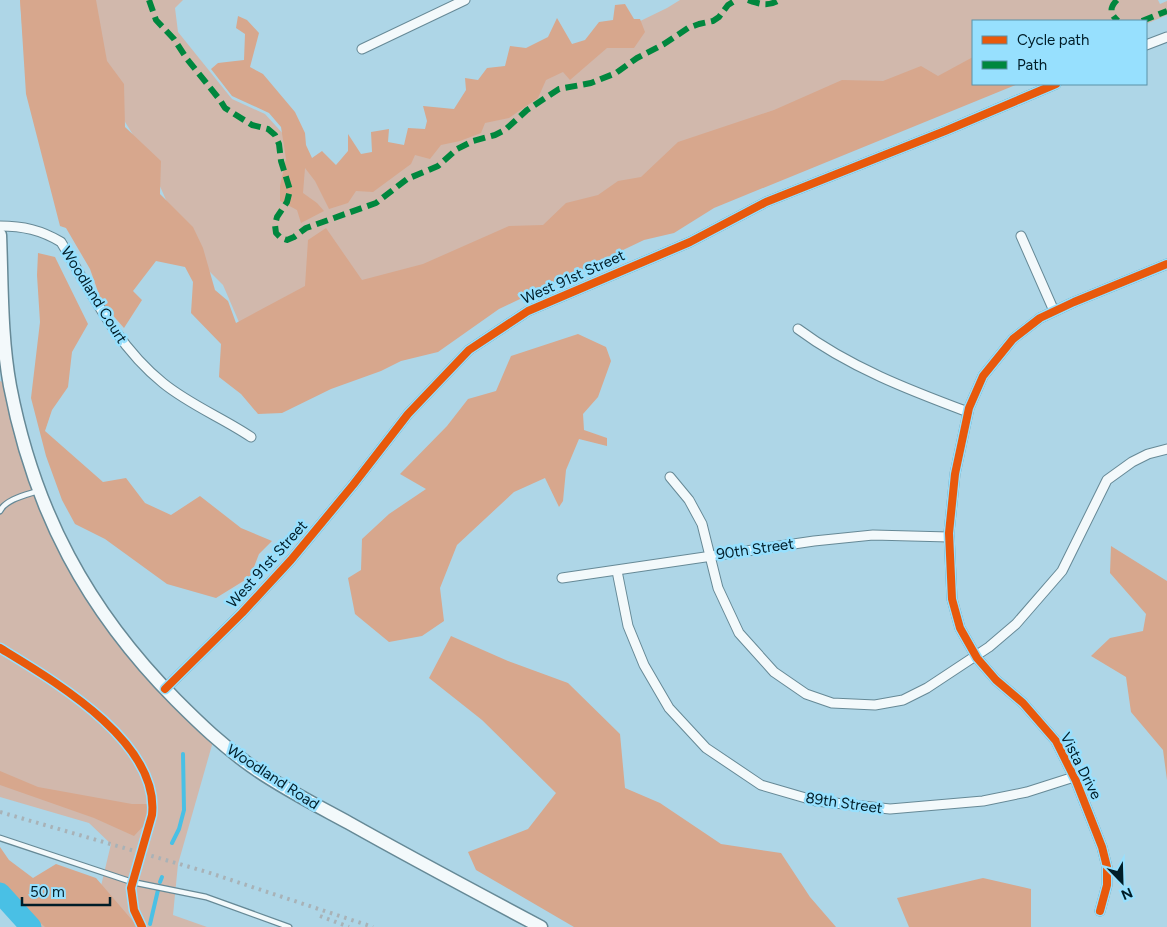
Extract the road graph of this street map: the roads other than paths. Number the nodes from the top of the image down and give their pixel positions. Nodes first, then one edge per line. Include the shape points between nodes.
1 (465, 0) edge
2 (1167, 36) edge
3 (1147, 46) edge
4 (362, 49) dead end
5 (1054, 85) edge
6 (0, 226) edge
7 (0, 235) edge
8 (1020, 236) dead end
9 (1167, 264) edge
10 (1054, 312) junction
11 (798, 329) dead end
12 (968, 412) junction
13 (251, 437) dead end
14 (1167, 449) edge
15 (670, 477) dead end
16 (39, 490) junction
17 (0, 511) edge
18 (949, 537) junction
19 (710, 555) junction
20 (617, 571) junction
21 (562, 578) dead end
22 (976, 657) junction
23 (165, 689) junction
24 (1074, 777) junction
25 (0, 838) edge
26 (1100, 911) dead end
27 (288, 927) edge
28 (541, 927) edge

1 - 4 street
2 - 3 street
5 - 23 street, West 91st Street via 766,202 690,242 528,311 469,350 408,414 291,560
6 - 13 street, Woodland Court via 29,228 61,242 108,323 144,367 165,385
7 - 16 main road, Woodland Road via 4,339 10,385 21,437
8 - 10 street
9 - 10 street, Vista Drive
10 - 12 street, Vista Drive via 1013,338 983,376
11 - 12 street via 820,346 901,387
12 - 18 street, Vista Drive via 955,474
14 - 22 street via 1132,462 1106,480 1062,571 1016,624
15 - 19 street via 689,500 702,524
16 - 17 lane via 13,500
16 - 23 main road, Woodland Road via 56,533 89,593 110,625
18 - 19 street, 90th Street via 873,535
18 - 22 street, Vista Drive via 952,599 960,628
19 - 20 street, 90th Street
19 - 22 street via 718,588 738,632 774,672 806,694 832,703 875,705 903,700
20 - 21 street, 90th Street
20 - 24 street, 89th Street via 628,626 644,665 669,708 706,748 761,785 816,801 890,809 983,801 1028,792
22 - 24 street, Vista Drive via 1056,741
23 - 28 main road, Woodland Road via 214,738 253,767 296,794
24 - 26 street, Vista Drive via 1107,867 1107,885
25 - 27 lane via 132,882 206,897

